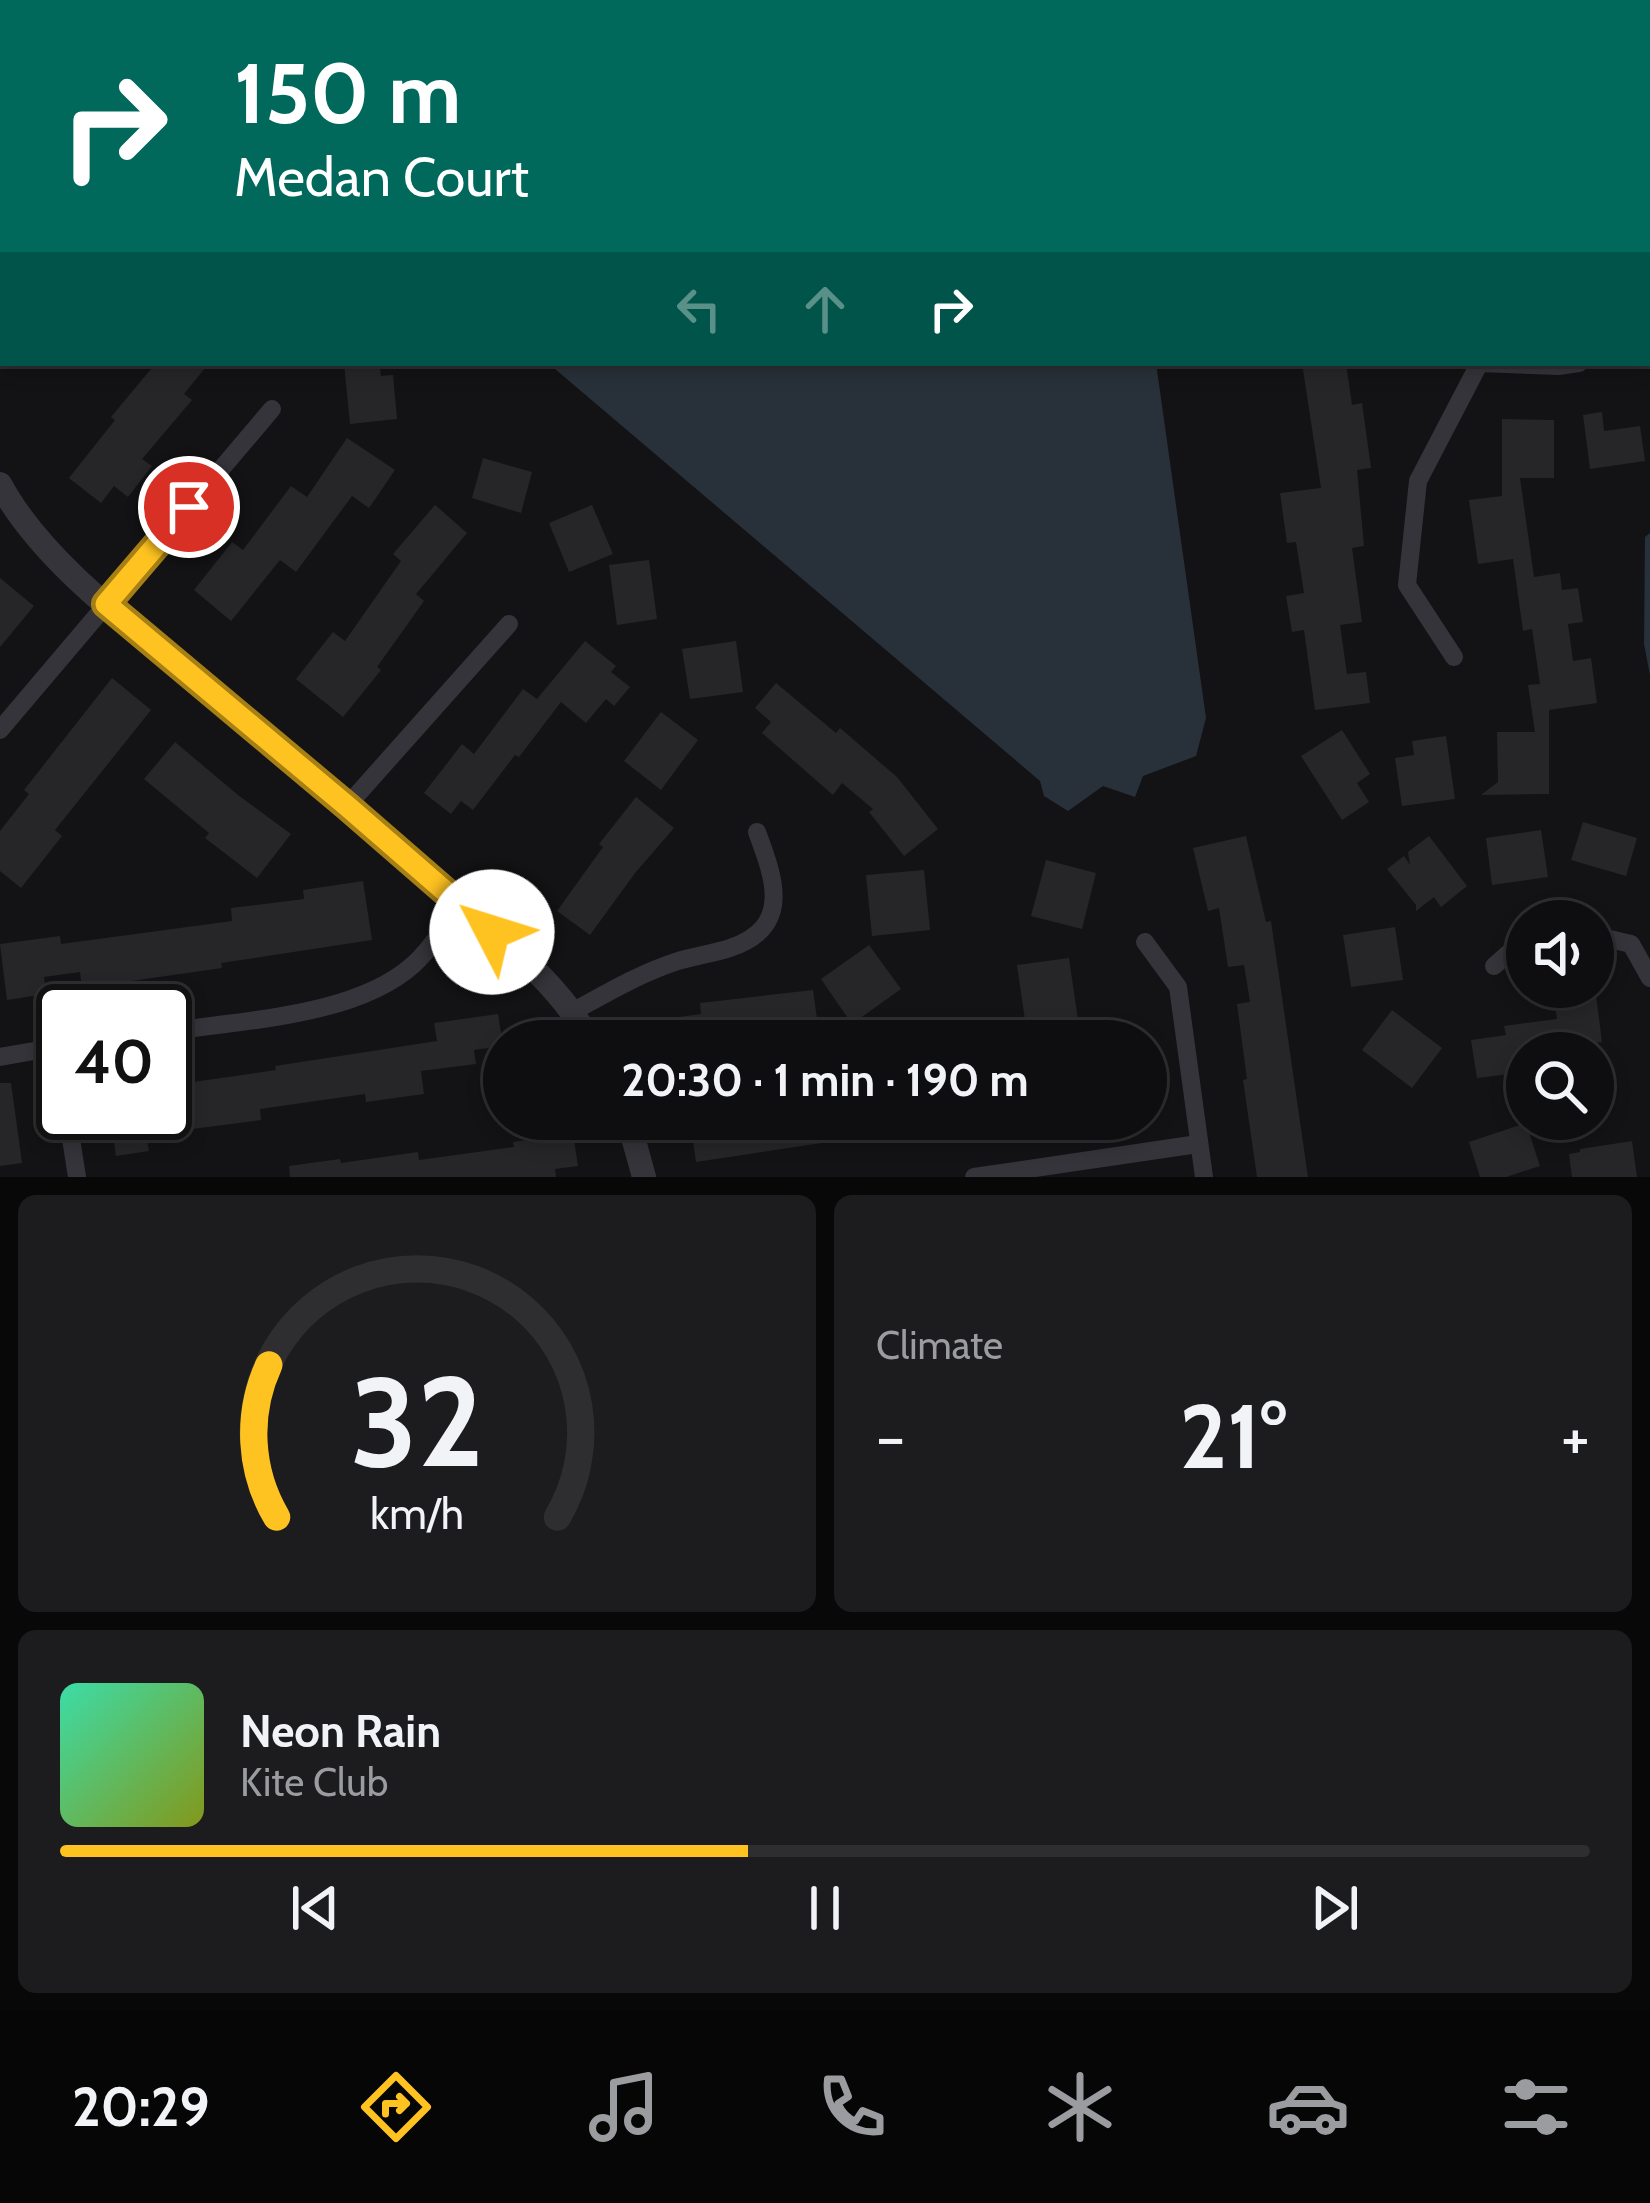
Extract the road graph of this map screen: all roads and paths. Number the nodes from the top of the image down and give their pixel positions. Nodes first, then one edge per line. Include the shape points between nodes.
1 (1476, 366) edge
2 (272, 409) dead end
3 (0, 487) edge
4 (106, 604) junction
5 (509, 624) dead end
6 (1454, 657) dead end
7 (0, 730) edge
8 (347, 806) junction
9 (757, 832) dead end
10 (461, 905) junction
11 (1614, 940) edge
12 (1144, 942) dead end
13 (1506, 956) edge
14 (1494, 966) dead end
15 (1650, 978) edge
16 (574, 1011) junction
17 (579, 1020) edge
18 (192, 1027) edge
19 (36, 1051) edge
20 (0, 1057) edge
21 (71, 1140) edge
22 (634, 1140) edge
23 (1198, 1144) junction
24 (77, 1177) edge
25 (644, 1177) edge
26 (974, 1177) edge
27 (1204, 1177) edge

1 - 6 street via 1418,481 1407,585
2 - 4 street
3 - 4 street via 38,540
4 - 7 street
4 - 8 street
5 - 8 street
8 - 10 street
9 - 16 street via 775,901 756,936 632,979
10 - 16 street
10 - 18 street via 414,964 380,987 330,1008
11 - 15 street via 1630,944
12 - 23 street via 1178,987
13 - 14 street
16 - 17 street
19 - 20 street
21 - 24 street
22 - 25 street
23 - 26 street
23 - 27 street

